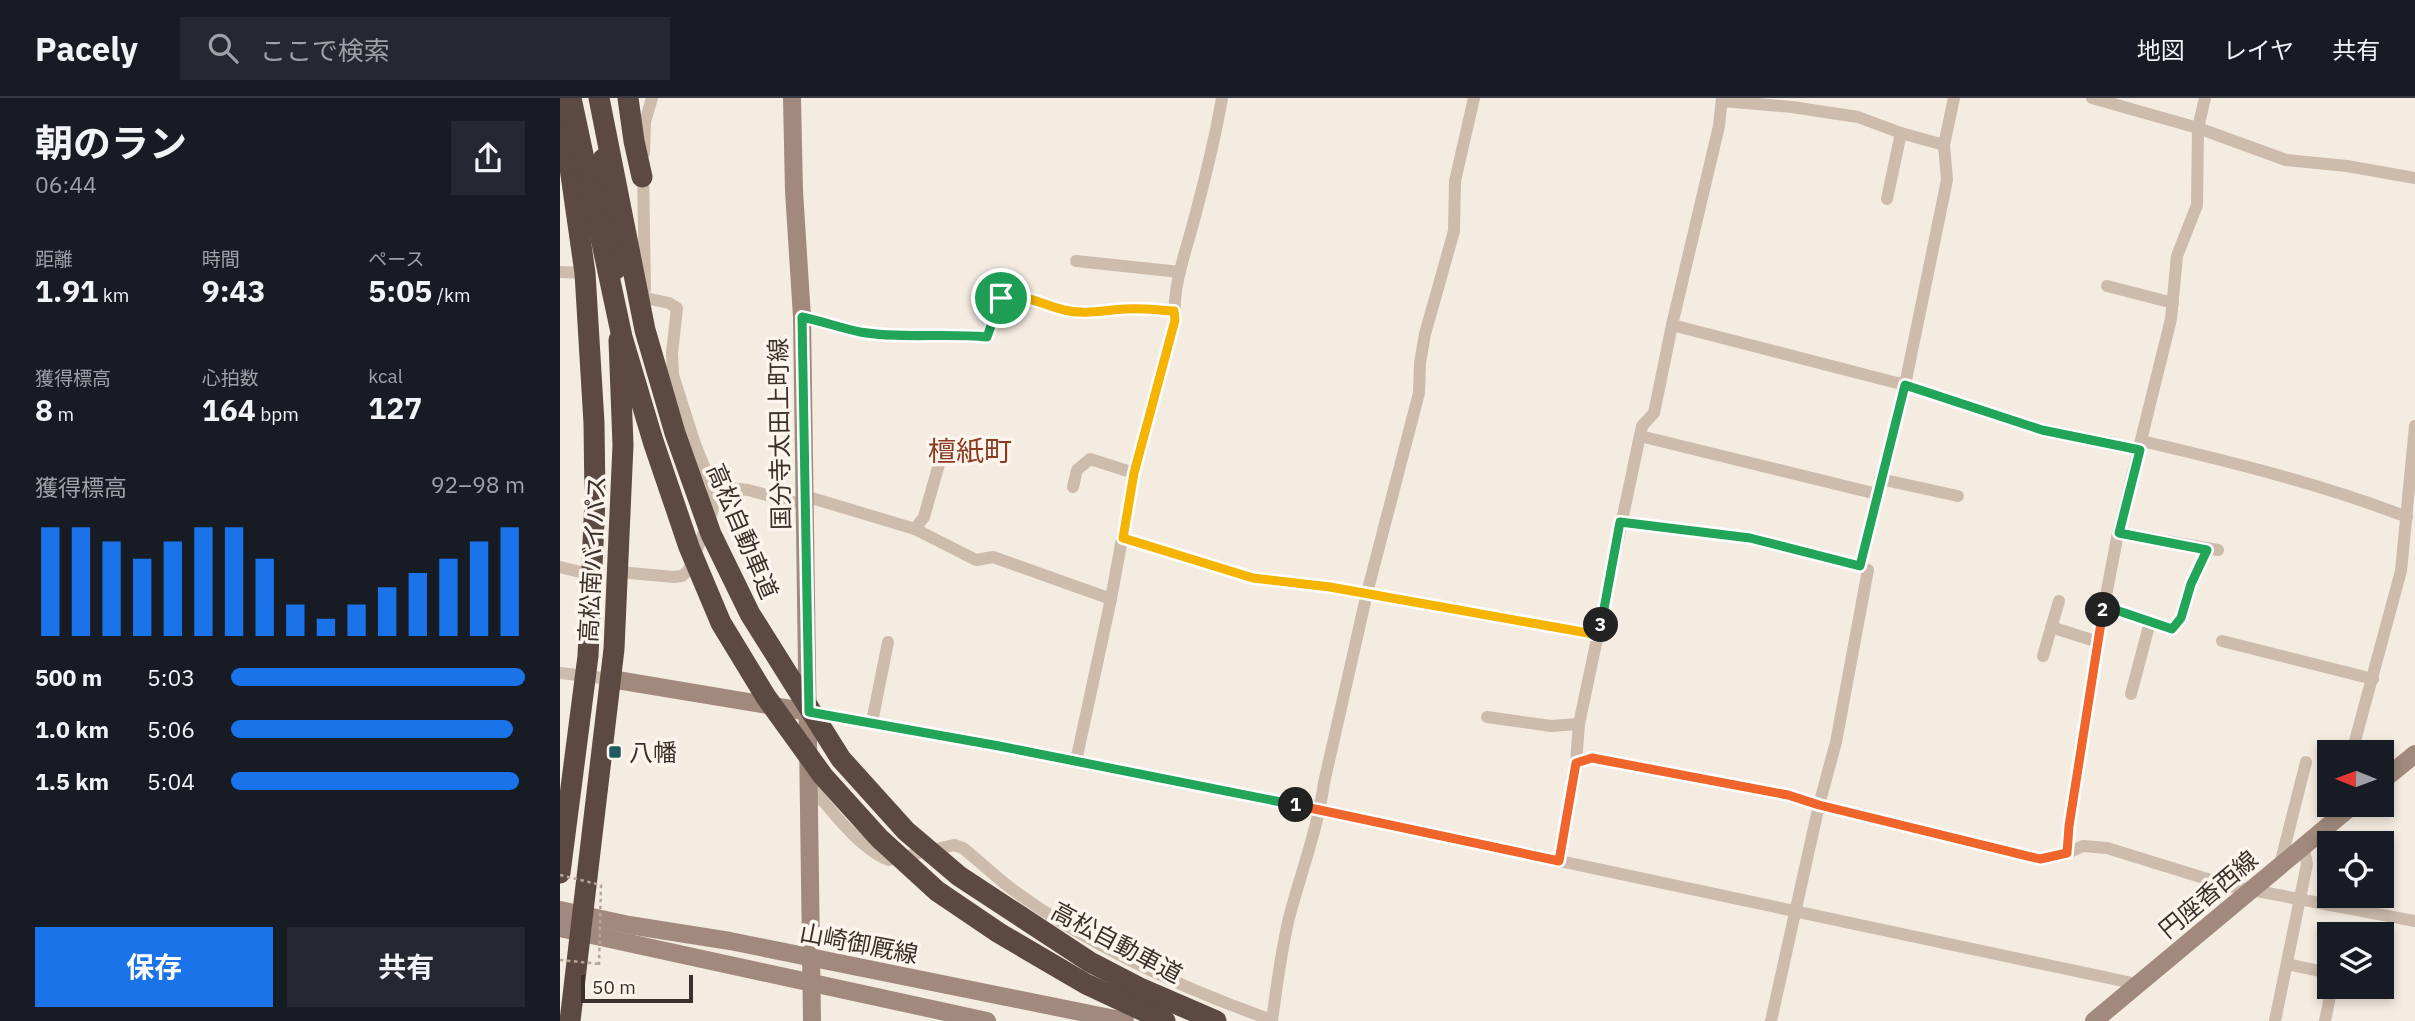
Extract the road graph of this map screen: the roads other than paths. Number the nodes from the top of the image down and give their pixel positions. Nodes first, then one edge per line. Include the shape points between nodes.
1 (560, 98) edge
2 (571, 98) edge
3 (597, 98) edge
4 (628, 98) edge
5 (652, 98) edge
6 (792, 98) edge
7 (1222, 98) edge
8 (1474, 98) edge
9 (1954, 98) edge
10 (2092, 98) edge
11 (2205, 98) edge
12 (1722, 99) edge
13 (2198, 128) junction
14 (1900, 133) junction
15 (1944, 145) junction
16 (642, 177) junction
17 (2415, 178) edge
18 (560, 190) edge
19 (1887, 199) dead end
20 (1076, 261) dead end
21 (560, 272) edge
22 (1180, 272) junction
23 (585, 273) junction
24 (2107, 286) dead end
25 (645, 298) junction
26 (2173, 303) junction
27 (1174, 311) junction
28 (802, 317) junction
29 (1672, 324) junction
30 (1905, 385) junction
31 (2415, 426) edge
32 (1640, 436) junction
33 (623, 445) junction
34 (2141, 446) junction
35 (939, 464) dead end
36 (1134, 473) junction
37 (1880, 479) junction
38 (712, 485) junction
39 (1073, 487) dead end
40 (1877, 494) junction
41 (1958, 496) dead end
42 (805, 500) junction
43 (2407, 517) junction
44 (1620, 522) junction
45 (915, 529) junction
46 (2119, 533) junction
47 (1123, 538) junction
48 (1860, 566) junction
49 (560, 567) edge
50 (619, 572) junction
51 (592, 575) junction
52 (1367, 593) junction
53 (1111, 598) junction
54 (2059, 600) dead end
55 (2104, 606) junction
56 (2150, 622) junction
57 (2051, 627) junction
58 (1599, 635) junction
59 (2222, 641) dead end
60 (888, 642) dead end
61 (2098, 642) junction
62 (2043, 656) dead end
63 (560, 673) edge
64 (585, 676) junction
65 (611, 679) junction
66 (2373, 679) junction
67 (2131, 694) dead end
68 (809, 712) junction
69 (1487, 717) dead end
70 (872, 722) junction
71 (1579, 724) junction
72 (2355, 740) edge
73 (2415, 754) edge
74 (1076, 761) junction
75 (2306, 762) dead end
76 (1576, 763) junction
77 (2394, 771) edge
78 (810, 785) junction
79 (1819, 805) junction
80 (1320, 810) junction
81 (2333, 817) edge
82 (2303, 846) junction
83 (2067, 853) junction
84 (1559, 861) junction
85 (2280, 866) junction
86 (560, 874) edge
87 (2251, 890) junction
88 (2301, 898) junction
89 (560, 910) edge
90 (1796, 911) junction
91 (2415, 920) edge
92 (575, 925) edge
93 (811, 958) junction
94 (2287, 964) junction
95 (2317, 970) edge
96 (812, 983) junction
97 (2137, 984) junction
98 (2330, 999) edge
99 (570, 1021) edge
100 (812, 1021) edge
101 (987, 1021) edge
102 (1125, 1021) edge
103 (1165, 1021) edge
104 (1216, 1021) edge
105 (1272, 1021) edge
106 (1771, 1021) edge
107 (2094, 1021) edge
108 (2275, 1021) edge
109 (2325, 1021) edge

1 - 23 highway, 高松南バイパス
2 - 103 highway, 高松自動車道, bridge via 622,337 653,441 721,624 766,697 823,776 879,838 937,891 1086,984
3 - 33 highway, 高松南バイパス via 617,279
3 - 104 highway, 高松自動車道, bridge via 645,330 707,522 750,614 841,759 906,831 958,876 1090,962
4 - 16 highway
5 - 16 street via 645,122
6 - 28 main road, 国分寺太田上町線
7 - 22 street
8 - 52 street via 1455,181 1454,231 1425,334 1419,393
9 - 15 street
10 - 13 street
11 - 13 street
12 - 14 street via 1858,117
12 - 29 street
13 - 17 street via 2286,160
13 - 26 street via 2197,205 2177,256
14 - 15 street
14 - 19 street
15 - 30 street via 1947,180
16 - 25 street
18 - 23 highway
20 - 22 street
21 - 23 street
22 - 27 street
23 - 51 highway, 高松南バイパス via 594,423
24 - 26 street
25 - 33 street via 635,400
25 - 38 street via 677,308 673,376
26 - 34 street
27 - 28 street via 1090,313 1013,295 1001,298 987,337 861,332
27 - 36 street
28 - 42 main road, 国分寺太田上町線
29 - 30 street
29 - 32 street via 1654,413
30 - 34 street via 2042,430
30 - 37 street
31 - 43 street
32 - 40 street
32 - 44 street
33 - 50 highway, 高松南バイパス
34 - 43 street via 2248,466
34 - 46 street
35 - 45 street via 924,517
36 - 39 street via 1090,459 1077,470
36 - 47 street
37 - 40 street
37 - 41 street
38 - 42 street
38 - 50 street via 712,513 688,571 674,577
40 - 48 street
42 - 45 street
42 - 68 main road, 国分寺太田上町線
43 - 66 street via 2401,571
44 - 48 street via 1750,538
44 - 58 street
45 - 53 street via 976,560 993,557
46 - 55 street
46 - 56 street via 2213,550 2191,584 2181,618 2172,629
47 - 52 street via 1253,578
47 - 53 street
48 - 79 street via 1868,570 1836,742
49 - 51 street
50 - 65 highway, 高松南バイパス
51 - 64 highway, 高松南バイパス
52 - 58 street
52 - 80 street
53 - 74 street
54 - 57 street
55 - 56 street
55 - 61 street
56 - 67 street
57 - 61 street
57 - 62 street
58 - 71 street
59 - 66 street
60 - 70 street
61 - 83 street
63 - 64 street
64 - 65 street
64 - 86 highway, 高松南バイパス
65 - 68 main road
65 - 92 highway, 高松南バイパス
66 - 72 street
68 - 70 street
68 - 78 main road, 国分寺太田上町線
69 - 71 street via 1551,726
70 - 74 street
71 - 76 street
73 - 77 main road
74 - 80 street
75 - 85 street
76 - 79 street via 1592,758 1788,795
76 - 84 street
78 - 93 main road, 国分寺太田上町線
78 - 105 street via 842,824 880,857 889,860 954,845 963,848 1012,889 1099,944 1220,1002
79 - 83 street via 2040,859
79 - 90 street
80 - 84 street
80 - 105 street via 1282,950
81 - 82 main road, 円座香西線
82 - 85 main road, 円座香西線
82 - 88 street via 2307,859
83 - 87 street via 2084,846 2107,848
84 - 90 street
85 - 87 main road, 円座香西線
87 - 88 street
87 - 97 main road, 円座香西線
88 - 91 street
88 - 94 street
89 - 92 main road
90 - 97 street
90 - 106 street
92 - 93 main road, 山崎御厩線
92 - 96 main road, 山崎御厩線
92 - 99 highway, 高松南バイパス
93 - 96 main road, 国分寺太田上町線
93 - 102 main road, 山崎御厩線
94 - 95 street
94 - 108 street
96 - 100 main road, 国分寺太田上町線
96 - 101 main road, 山崎御厩線
97 - 107 main road, 円座香西線
98 - 109 street

